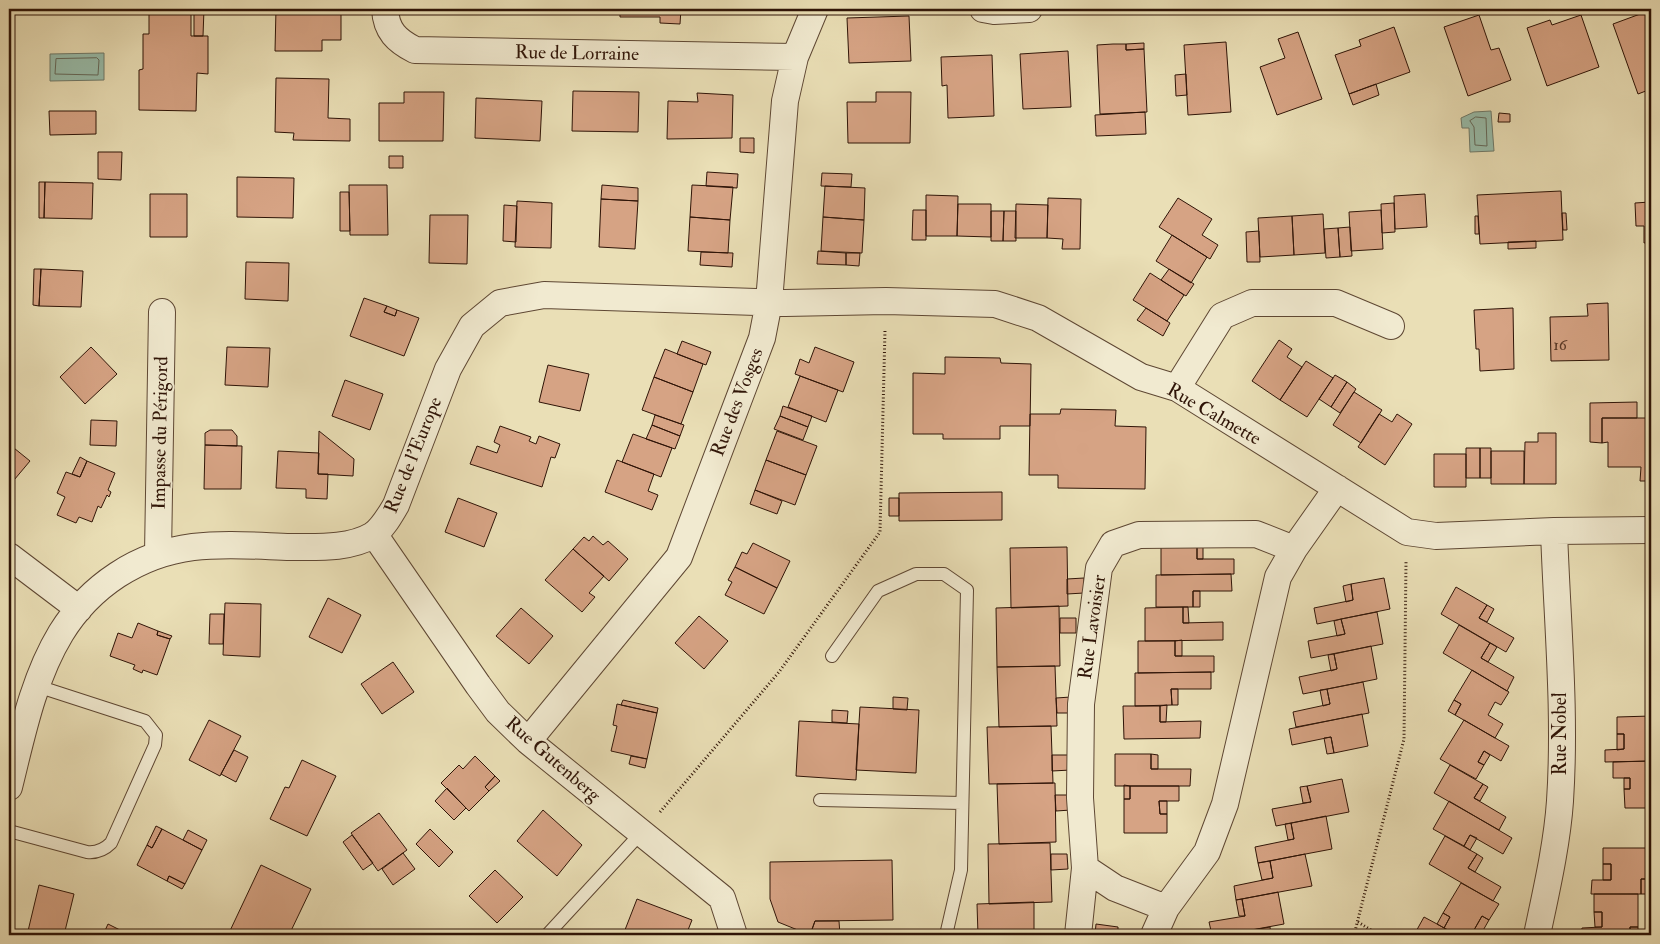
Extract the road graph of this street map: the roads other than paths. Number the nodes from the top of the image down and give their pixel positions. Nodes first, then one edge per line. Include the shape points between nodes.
1 (385, 9) edge
2 (815, 9) edge
3 (983, 9) edge
4 (1029, 9) edge
5 (795, 57) junction
6 (769, 302) junction
7 (162, 312) dead end
8 (1391, 326) dead end
9 (1177, 388) junction
10 (1337, 488) junction
11 (1651, 530) edge
12 (1554, 531) junction
13 (374, 534) junction
14 (1294, 549) junction
15 (158, 554) junction
16 (9, 556) edge
17 (79, 609) junction
18 (832, 656) dead end
19 (37, 686) junction
20 (528, 741) junction
21 (9, 787) edge
22 (820, 800) dead end
23 (962, 803) junction
24 (9, 831) edge
25 (641, 833) junction
26 (1085, 868) junction
27 (1166, 908) junction
28 (547, 935) edge
29 (734, 935) edge
30 (946, 935) edge
31 (1078, 935) edge
32 (1154, 935) edge
33 (1536, 935) edge

1 - 5 street, Rue de Lorraine via 385,19 397,41 415,50
2 - 5 street, Rue des Vosges
3 - 4 street
5 - 6 street, Rue des Vosges via 786,101
6 - 9 street, Rue Calmette via 995,304 1038,318 1140,377
6 - 13 street, Rue de l'Europe via 544,295 500,303 472,326 448,369 396,505
6 - 20 street, Rue des Vosges via 762,338 678,557
7 - 15 street, Impasse du Périgord
8 - 9 street via 1336,302 1252,303 1222,316
9 - 10 street, Rue Calmette
10 - 12 street, Rue Calmette via 1407,532 1436,536
10 - 14 street
11 - 12 street, Rue Calmette
12 - 33 street, Rue Nobel via 1561,710 1560,801
13 - 15 street, Rue de l'Europe via 356,542 319,547 217,545
13 - 20 street, Rue Gutenberg via 498,712
14 - 26 street, Rue Lavoisier via 1256,534 1139,535 1113,544 1099,568 1081,704 1080,798
14 - 27 street via 1278,577 1226,804 1206,852
15 - 17 street, Rue de l'Europe via 118,573
16 - 17 street
17 - 19 street, Rue de l'Europe via 54,646
18 - 23 lane via 878,591 916,574 944,574 967,590
19 - 21 street, Rue de l'Europe
19 - 24 lane via 145,721 156,735 155,745 106,848 96,853 86,852
20 - 25 street, Rue Gutenberg
22 - 23 lane
23 - 30 lane via 960,870
25 - 28 lane
25 - 29 street, Rue Gutenberg via 722,898
26 - 27 street via 1115,888
26 - 31 street, Rue Lavoisier
27 - 32 street

